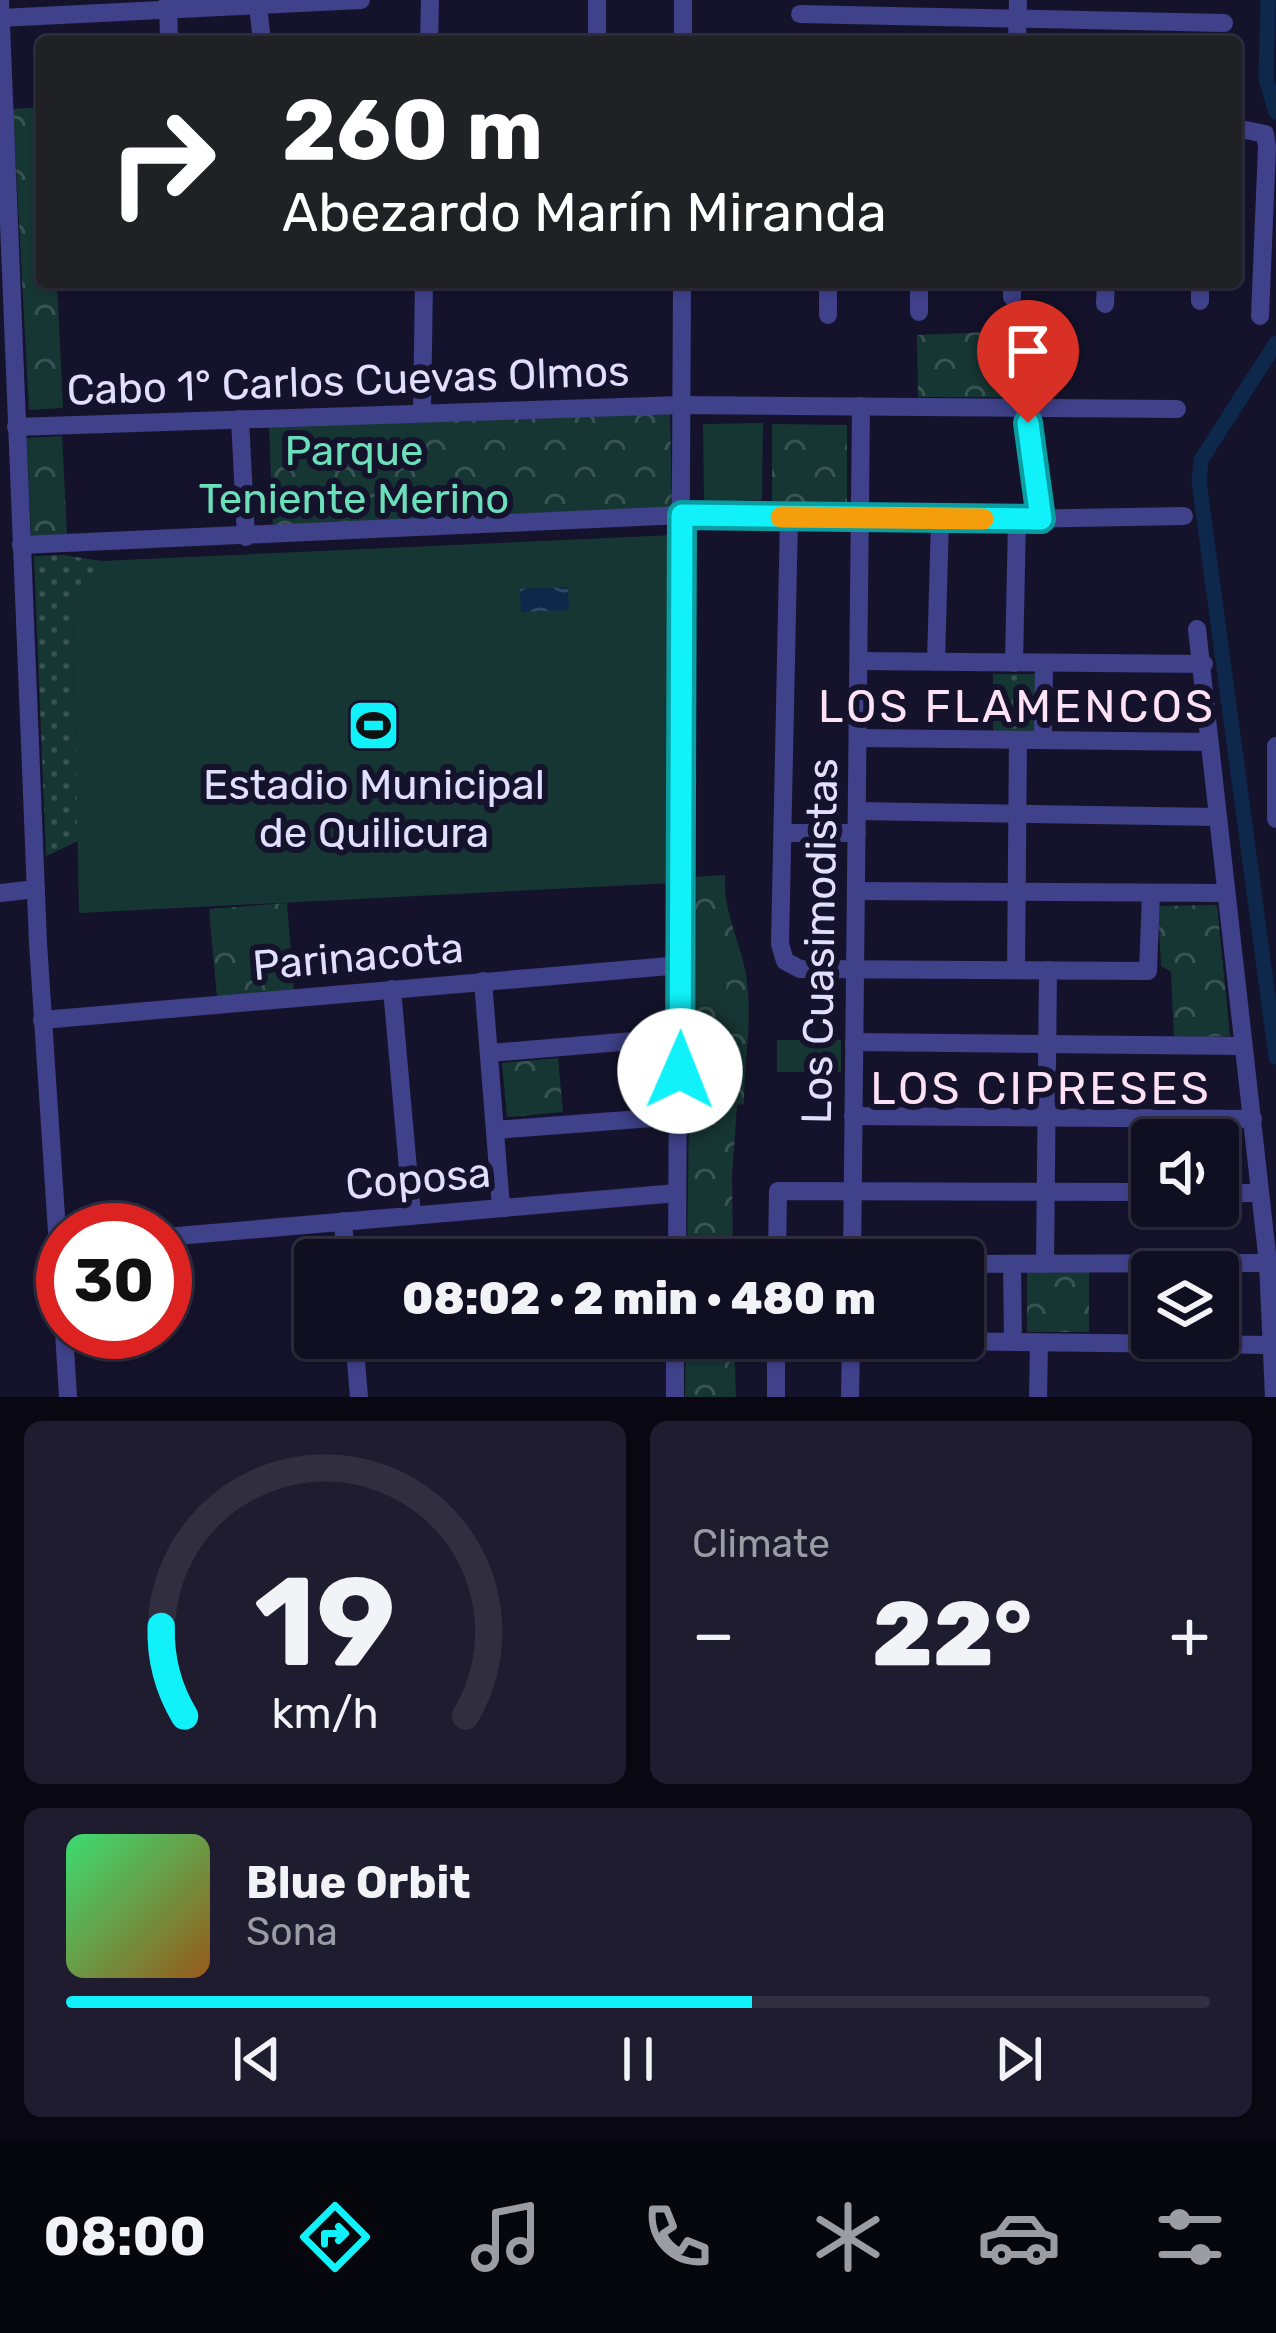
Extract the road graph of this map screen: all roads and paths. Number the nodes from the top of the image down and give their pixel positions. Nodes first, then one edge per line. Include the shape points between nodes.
1 (0, 0) edge
2 (362, 0) edge
3 (430, 0) edge
4 (597, 0) edge
5 (683, 0) edge
6 (250, 4) edge
7 (168, 5) edge
8 (1018, 9) edge
9 (800, 14) dead end
10 (0, 18) edge
11 (1224, 23) dead end
12 (169, 36) edge
13 (260, 36) edge
14 (429, 36) edge
15 (597, 36) edge
16 (683, 36) edge
17 (1, 94) edge
18 (1242, 129) edge
19 (5, 258) edge
20 (424, 288) edge
21 (682, 288) edge
22 (828, 288) edge
23 (919, 288) edge
24 (1106, 288) edge
25 (1105, 304) dead end
26 (6, 309) edge
27 (919, 312) dead end
28 (828, 315) dead end
29 (1260, 316) dead end
30 (682, 405) junction
31 (861, 406) junction
32 (1026, 408) junction
33 (1178, 409) dead end
34 (422, 411) junction
35 (240, 419) junction
36 (16, 428) junction
37 (8, 466) edge
38 (682, 515) junction
39 (1184, 516) dead end
40 (789, 517) junction
41 (860, 518) junction
42 (940, 519) junction
43 (1017, 519) junction
44 (1041, 519) junction
45 (246, 537) junction
46 (21, 545) junction
47 (1197, 629) dead end
48 (859, 661) junction
49 (936, 662) junction
50 (1014, 663) junction
51 (1044, 663) junction
52 (1204, 664) junction
53 (858, 738) junction
54 (1018, 740) junction
55 (1043, 740) junction
56 (1209, 742) junction
57 (1276, 746) edge
58 (857, 811) junction
59 (1018, 814) junction
60 (1217, 817) junction
61 (1276, 819) edge
62 (784, 833) junction
63 (856, 833) junction
64 (36, 889) junction
65 (856, 891) junction
66 (1017, 892) junction
67 (1151, 892) junction
68 (1225, 892) junction
69 (0, 893) edge
70 (681, 965) junction
71 (855, 968) junction
72 (1016, 970) junction
73 (1048, 970) junction
74 (483, 982) junction
75 (392, 988) junction
76 (42, 1020) junction
77 (681, 1037) junction
78 (854, 1042) junction
79 (1047, 1044) junction
80 (1243, 1046) junction
81 (489, 1053) junction
82 (679, 1116) junction
83 (854, 1116) junction
84 (1046, 1117) junction
85 (1252, 1119) junction
86 (495, 1130) junction
87 (853, 1189) junction
88 (1046, 1191) junction
89 (1131, 1192) edge
90 (677, 1193) junction
91 (1239, 1193) edge
92 (1259, 1193) junction
93 (57, 1203) edge
94 (501, 1207) junction
95 (412, 1214) junction
96 (343, 1221) junction
97 (192, 1235) edge
98 (344, 1239) edge
99 (676, 1239) edge
100 (777, 1239) edge
101 (852, 1239) edge
102 (1268, 1263) junction
103 (984, 1264) edge
104 (1012, 1264) junction
105 (1045, 1264) junction
106 (984, 1341) edge
107 (1012, 1341) junction
108 (1039, 1342) junction
109 (1272, 1345) junction
110 (66, 1359) edge
111 (356, 1359) edge
112 (674, 1359) edge
113 (776, 1359) edge
114 (851, 1359) edge
115 (68, 1397) edge
116 (359, 1397) edge
117 (673, 1397) edge
118 (776, 1397) edge
119 (850, 1397) edge
120 (1038, 1397) edge
121 (1274, 1397) edge

1 - 10 street
2 - 6 street
3 - 14 street
4 - 15 street
5 - 16 street
6 - 7 street
6 - 13 street
7 - 10 street
7 - 12 street
8 - 9 street
8 - 11 street
10 - 17 street
17 - 19 street
18 - 29 street via 1265,134 1267,147
19 - 26 street
20 - 34 street
21 - 30 street
22 - 28 street
23 - 27 street
24 - 25 street
26 - 36 street
30 - 31 street, Cabo 1° Carlos Cuevas Olmos
30 - 34 street, Cabo 1° Carlos Cuevas Olmos
30 - 38 street
31 - 32 street, Cabo 1° Carlos Cuevas Olmos
31 - 41 street, Los Cuasimodistas
32 - 33 street, Cabo 1° Carlos Cuevas Olmos
32 - 44 street
34 - 35 street, Cabo 1° Carlos Cuevas Olmos
35 - 36 street, Cabo 1° Carlos Cuevas Olmos
35 - 45 street
36 - 37 street
37 - 46 street
38 - 40 street
38 - 45 street
38 - 70 street
39 - 44 street
40 - 41 street
40 - 62 street
41 - 42 street
41 - 48 street, Los Cuasimodistas
42 - 43 street
42 - 49 street
43 - 44 street
43 - 50 street
45 - 46 street
46 - 64 street
47 - 52 street
48 - 49 street
48 - 53 street, Los Cuasimodistas
49 - 50 street
50 - 51 street
51 - 52 street
51 - 55 street
52 - 56 street
53 - 54 street
53 - 58 street, Los Cuasimodistas
54 - 55 street
54 - 59 street
55 - 56 street
56 - 60 street
57 - 61 street
58 - 59 street
58 - 63 street, Los Cuasimodistas
59 - 60 street
59 - 66 street
60 - 68 street
62 - 63 street
62 - 71 street via 785,961 800,969
63 - 65 street, Los Cuasimodistas
64 - 69 street
64 - 76 street
65 - 66 street
65 - 71 street, Los Cuasimodistas
66 - 67 street
66 - 72 street
67 - 68 street
67 - 73 street via 1148,970
68 - 80 street
70 - 74 street, Parinacota
70 - 77 street
71 - 72 street
71 - 78 street, Los Cuasimodistas
72 - 73 street
73 - 79 street
74 - 75 street, Parinacota
74 - 81 street
75 - 76 street, Parinacota
75 - 95 street
76 - 93 street
77 - 81 street
77 - 82 street
78 - 79 street
78 - 83 street, Los Cuasimodistas
79 - 80 street
79 - 84 street
80 - 85 street
81 - 86 street
82 - 86 street
82 - 90 street
83 - 84 street
83 - 87 street, Los Cuasimodistas
84 - 85 street
84 - 88 street
85 - 92 street
86 - 94 street
87 - 88 street
87 - 100 street via 778,1191
87 - 101 street, Los Cuasimodistas
88 - 89 street
88 - 105 street
90 - 94 street, Coposa
90 - 99 street
91 - 92 street
92 - 102 street
94 - 95 street, Coposa
95 - 96 street, Coposa
96 - 97 street, Coposa
96 - 98 street
102 - 105 street
102 - 109 street
103 - 104 street
104 - 105 street
104 - 107 street
106 - 107 street
107 - 108 street
108 - 109 street
108 - 120 street
109 - 121 street
110 - 115 street
111 - 116 street
112 - 117 street
113 - 118 street
114 - 119 street

